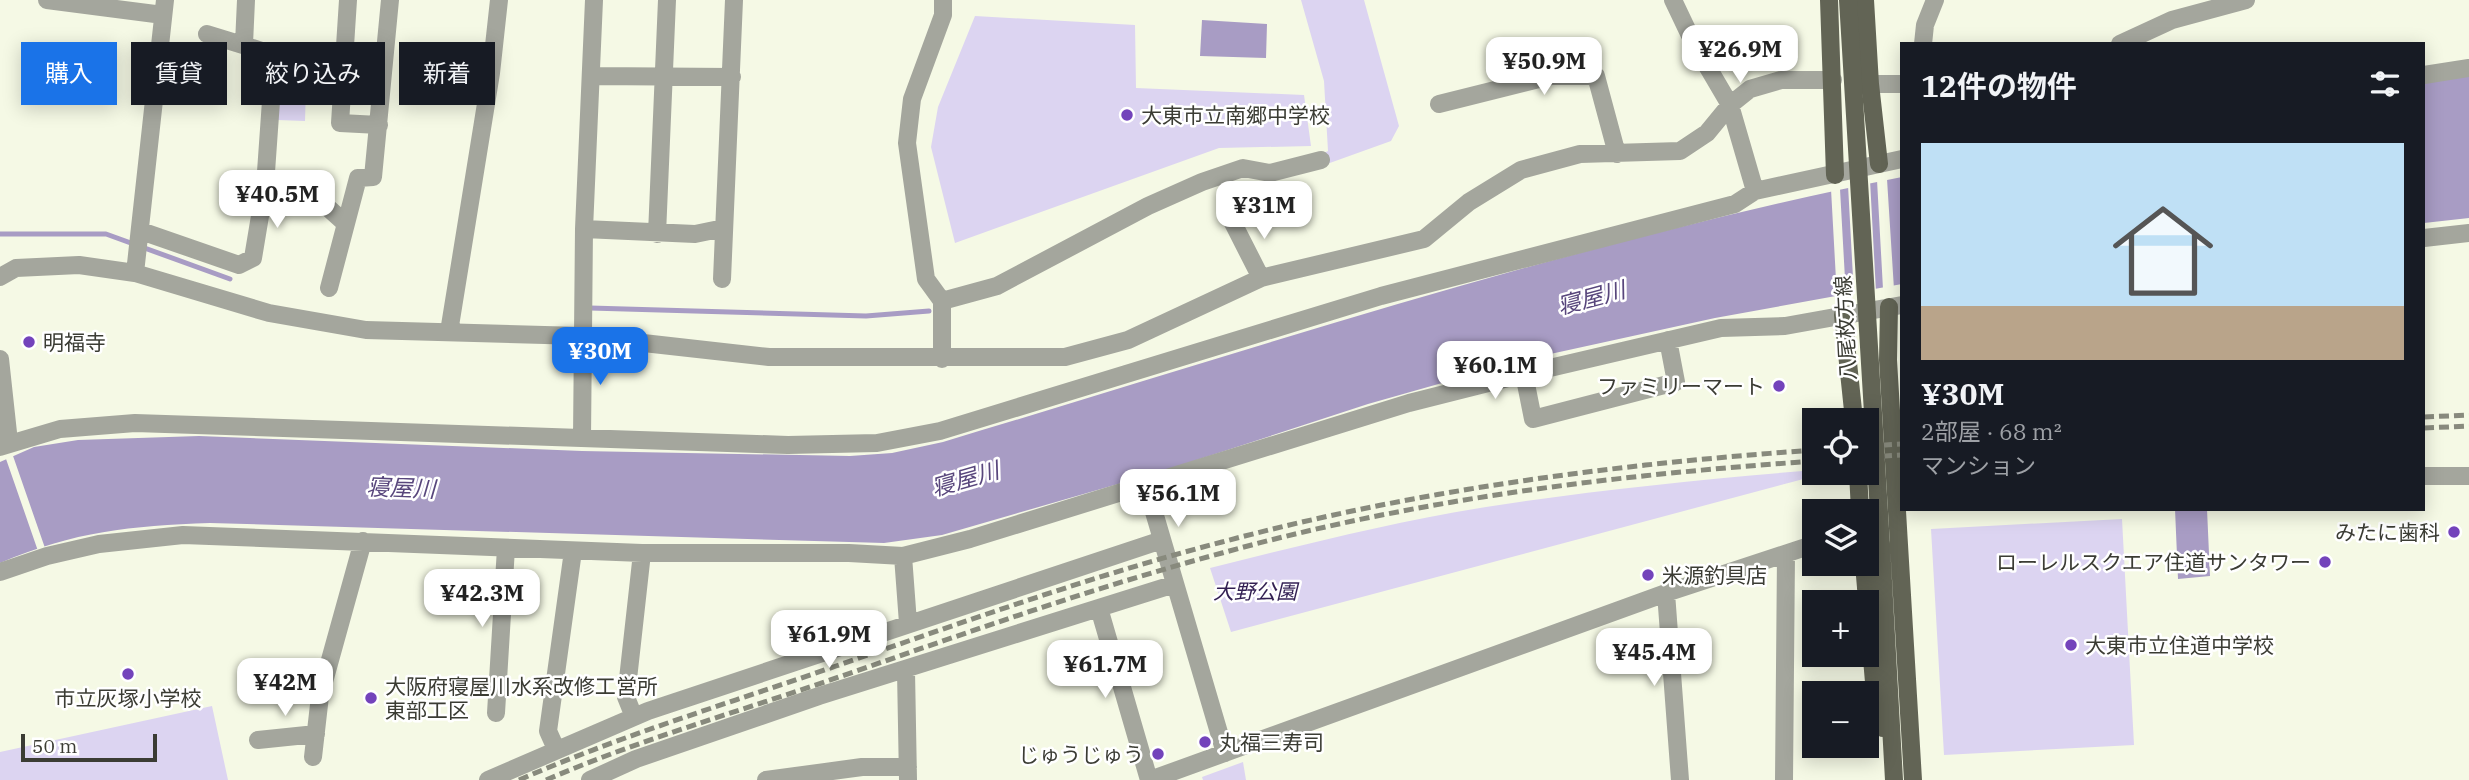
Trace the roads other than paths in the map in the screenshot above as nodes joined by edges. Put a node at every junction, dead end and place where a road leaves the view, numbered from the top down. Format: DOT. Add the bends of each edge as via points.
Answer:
graph roads {
  1 [pos="48,0"];
  2 [pos="246,0"];
  3 [pos="348,0"];
  4 [pos="390,0"];
  5 [pos="499,0"];
  6 [pos="594,0"];
  7 [pos="667,0"];
  8 [pos="734,0"];
  9 [pos="943,0"];
  10 [pos="1673,0"];
  11 [pos="1829,0"];
  12 [pos="1848,0"];
  13 [pos="1865,0"];
  14 [pos="1934,0"];
  15 [pos="2246,0"];
  16 [pos="164,8"];
  17 [pos="207,34"];
  18 [pos="244,42"];
  19 [pos="345,42"];
  20 [pos="1923,42"];
  21 [pos="2124,42"];
  22 [pos="241,43"];
  23 [pos="2469,68"];
  24 [pos="2425,75"];
  25 [pos="591,76"];
  26 [pos="664,77"];
  27 [pos="732,78"];
  28 [pos="1833,80"];
  29 [pos="1870,84"];
  30 [pos="1900,84"];
  31 [pos="1439,104"];
  32 [pos="271,105"];
  33 [pos="341,105"];
  34 [pos="1730,105"];
  35 [pos="379,125"];
  36 [pos="1617,155"];
  37 [pos="1900,159"];
  38 [pos="1321,160"];
  39 [pos="1879,164"];
  40 [pos="1835,175"];
  41 [pos="247,181"];
  42 [pos="265,186"];
  43 [pos="1755,191"];
  44 [pos="1233,221"];
  45 [pos="345,223"];
  46 [pos="724,228"];
  47 [pos="584,229"];
  48 [pos="2469,233"];
  49 [pos="657,234"];
  50 [pos="2425,238"];
  51 [pos="140,240"];
  52 [pos="135,272"];
  53 [pos="0,277"];
  54 [pos="1261,278"];
  55 [pos="722,279"];
  56 [pos="329,288"];
  57 [pos="942,301"];
  58 [pos="1896,306"];
  59 [pos="1843,315"];
  60 [pos="449,332"];
  61 [pos="581,336"];
  62 [pos="1668,340"];
  63 [pos="0,359"];
  64 [pos="942,359"];
  65 [pos="1524,374"];
  66 [pos="1853,408"];
  67 [pos="582,438"];
  68 [pos="5,444"];
  69 [pos="2425,475"];
  70 [pos="2469,476"];
  71 [pos="1146,485"];
  72 [pos="1900,492"];
  73 [pos="1901,511"];
  74 [pos="1162,540"];
  75 [pos="363,541"];
  76 [pos="506,548"];
  77 [pos="1802,548"];
  78 [pos="573,551"];
  79 [pos="642,553"];
  80 [pos="1786,554"];
  81 [pos="903,556"];
  82 [pos="0,572"];
  83 [pos="1865,576"];
  84 [pos="1175,584"];
  85 [pos="1666,593"];
  86 [pos="1099,608"];
  87 [pos="908,623"];
  88 [pos="906,671"];
  89 [pos="496,713"];
  90 [pos="634,717"];
  91 [pos="316,734"];
  92 [pos="258,740"];
  93 [pos="556,749"];
  94 [pos="1225,753"];
  95 [pos="313,757"];
  96 [pos="1893,772"];
  97 [pos="908,774"];
  98 [pos="488,780"];
  99 [pos="590,780"];
  100 [pos="766,780"];
  101 [pos="1149,780"];
  102 [pos="1680,780"];
  103 [pos="1784,780"];
  104 [pos="1913,780"];
  1 -- 16 [label="street"];
  2 -- 18 [label="street"];
  3 -- 19 [label="street"];
  4 -- 35 [label="street"];
  5 -- 60 [label="street"];
  6 -- 25 [label="street"];
  7 -- 26 [label="street"];
  8 -- 27 [label="street"];
  9 -- 57 [label="street" via="943,15 912,99 907,143 926,279"];
  10 -- 34 [label="street"];
  11 -- 28 [label="main road"];
  12 -- 96 [label="main road, 八尾枚方線, bridge"];
  13 -- 29 [label="main road"];
  14 -- 20 [label="street"];
  15 -- 21 [label="street" via="2172,20"];
  16 -- 51 [label="street"];
  17 -- 22 [label="street"];
  23 -- 24 [label="street"];
  25 -- 26 [label="street"];
  25 -- 47 [label="street"];
  26 -- 27 [label="street"];
  26 -- 49 [label="street"];
  27 -- 46 [label="street"];
  28 -- 34 [label="street" via="1781,80 1750,89"];
  28 -- 40 [label="main road"];
  29 -- 30 [label="street"];
  29 -- 39 [label="main road"];
  31 -- 36 [label="street" via="1551,76 1596,76"];
  32 -- 42 [label="street"];
  33 -- 35 [label="street" via="340,123"];
  34 -- 36 [label="street" via="1707,134 1680,151"];
  34 -- 43 [label="street"];
  35 -- 45 [label="street" via="373,177 358,178"];
  36 -- 54 [label="street" via="1580,155 1521,170 1469,202 1424,239"];
  37 -- 39 [label="street"];
  38 -- 57 [label="street" via="1270,173 1242,168 1202,181 997,286"];
  39 -- 40 [label="street"];
  40 -- 43 [label="street"];
  41 -- 42 [label="street"];
  42 -- 45 [label="street" via="316,197"];
  42 -- 51 [label="street" via="253,258 239,265"];
  43 -- 67 [label="street" via="1735,204 1381,296 940,431 877,443 788,445"];
  44 -- 54 [label="street"];
  45 -- 56 [label="street"];
  46 -- 49 [label="street"];
  46 -- 55 [label="street"];
  47 -- 49 [label="street"];
  47 -- 61 [label="street"];
  48 -- 50 [label="street"];
  51 -- 52 [label="street"];
  52 -- 53 [label="street" via="79,265 16,268"];
  52 -- 60 [label="street" via="269,313 366,330"];
  54 -- 64 [label="street" via="1128,340 1065,356"];
  57 -- 64 [label="street"];
  58 -- 59 [label="street"];
  58 -- 72 [label="main road" via="1888,360"];
  59 -- 62 [label="street" via="1785,326 1721,328"];
  59 -- 66 [label="main road"];
  60 -- 61 [label="street"];
  61 -- 64 [label="street" via="769,357"];
  61 -- 67 [label="street"];
  62 -- 65 [label="street"];
  62 -- 65 [label="street" via="1676,382 1533,419"];
  63 -- 68 [label="street"];
  65 -- 71 [label="street" via="1409,403"];
  67 -- 68 [label="street" via="135,423 71,428"];
  69 -- 70 [label="street"];
  71 -- 74 [label="street"];
  71 -- 81 [label="street"];
  73 -- 104 [label="main road"];
  74 -- 84 [label="street"];
  74 -- 87 [label="street"];
  75 -- 76 [label="street"];
  75 -- 82 [label="street" via="162,536 99,544"];
  75 -- 91 [label="street" via="320,696"];
  76 -- 78 [label="street"];
  76 -- 89 [label="street"];
  77 -- 80 [label="street"];
  78 -- 79 [label="street"];
  78 -- 93 [label="street" via="548,731"];
  79 -- 81 [label="street"];
  79 -- 90 [label="street" via="626,697"];
  80 -- 85 [label="street"];
  80 -- 103 [label="street"];
  81 -- 87 [label="street"];
  83 -- 96 [label="main road" via="1875,694"];
  84 -- 86 [label="street"];
  84 -- 94 [label="street"];
  85 -- 94 [label="street"];
  85 -- 102 [label="street"];
  86 -- 88 [label="street"];
  86 -- 101 [label="street"];
  87 -- 90 [label="street"];
  88 -- 97 [label="street"];
  88 -- 99 [label="street" via="636,759"];
  90 -- 93 [label="street"];
  91 -- 92 [label="street"];
  91 -- 95 [label="street"];
  93 -- 98 [label="street"];
  94 -- 101 [label="street"];
  97 -- 100 [label="street" via="862,767"];
}
